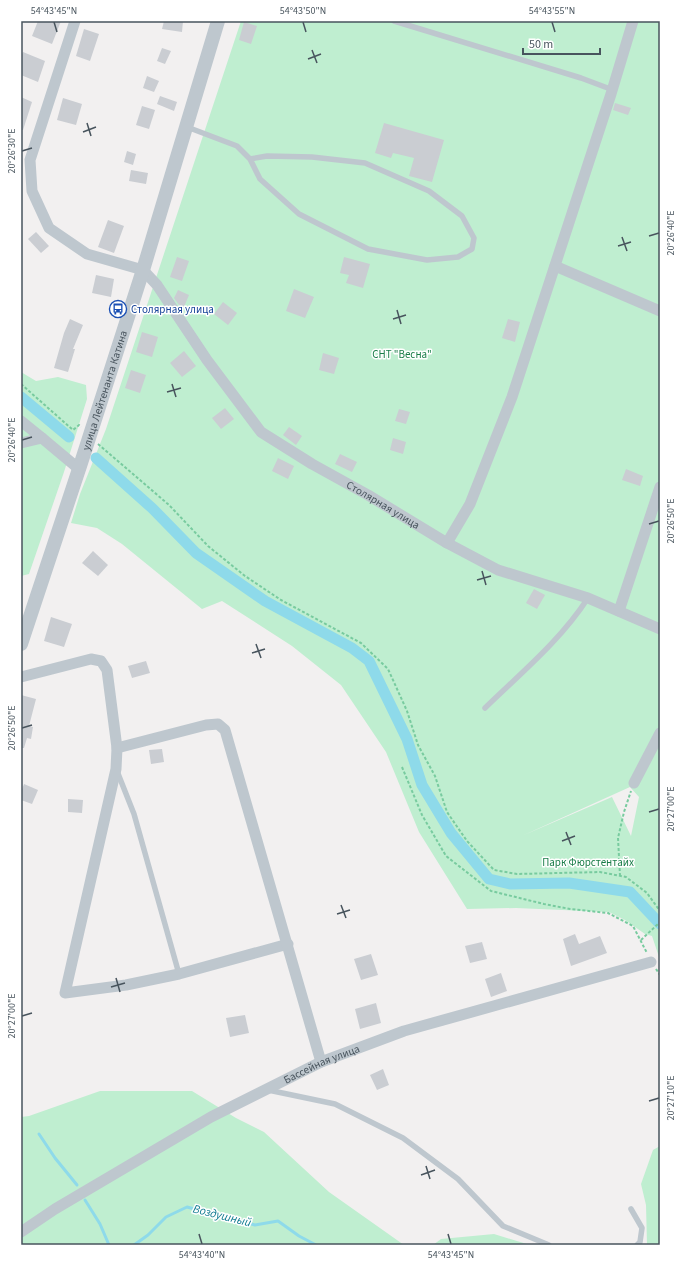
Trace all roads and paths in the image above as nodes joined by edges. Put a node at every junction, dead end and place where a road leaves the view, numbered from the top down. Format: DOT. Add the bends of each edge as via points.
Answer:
graph roads {
  1 [pos="75,21"];
  2 [pos="218,21"];
  3 [pos="394,21"];
  4 [pos="633,21"];
  5 [pos="613,90"];
  6 [pos="186,127"];
  7 [pos="250,158"];
  8 [pos="555,266"];
  9 [pos="143,270"];
  10 [pos="659,309"];
  11 [pos="21,384"];
  12 [pos="21,421"];
  13 [pos="73,430"];
  14 [pos="42,438"];
  15 [pos="21,443"];
  16 [pos="106,451"];
  17 [pos="79,469"];
  18 [pos="660,487"];
  19 [pos="448,543"];
  20 [pos="588,598"];
  21 [pos="619,611"];
  22 [pos="660,629"];
  23 [pos="21,644"];
  24 [pos="21,677"];
  25 [pos="485,708"];
  26 [pos="660,733"];
  27 [pos="117,748"];
  28 [pos="402,767"];
  29 [pos="116,769"];
  30 [pos="634,783"];
  31 [pos="620,876"];
  32 [pos="660,912"];
  33 [pos="660,922"];
  34 [pos="288,944"];
  35 [pos="651,962"];
  36 [pos="180,974"];
  37 [pos="321,1062"];
  38 [pos="266,1089"];
  39 [pos="631,1209"];
  40 [pos="21,1232"];
  41 [pos="549,1245"];
  42 [pos="637,1245"];
  1 -- 9 [label="street" via="30,160 32,191 49,228 87,254"];
  2 -- 6 [label="street, улица Лейтенанта Катина"];
  3 -- 5 [label="lane"];
  4 -- 5 [label="street"];
  5 -- 8 [label="street"];
  6 -- 7 [label="lane" via="237,146"];
  6 -- 9 [label="street, улица Лейтенанта Катина"];
  7 -- 7 [label="lane" via="260,179 299,214 368,249 427,260 458,257 472,249 474,238 462,216 429,191 365,163 312,157"];
  8 -- 10 [label="street"];
  8 -- 19 [label="street" via="506,411 470,504"];
  9 -- 17 [label="street, улица Лейтенанта Катина"];
  9 -- 19 [label="street, Столярная улица" via="157,285 207,360 261,432"];
  11 -- 13 [label="path"];
  12 -- 14 [label="street"];
  14 -- 15 [label="street"];
  14 -- 17 [label="street"];
  16 -- 31 [label="path" via="169,505 208,546 245,576 281,600 361,643 388,669 407,710 418,744 435,776 447,812 467,841 494,870 517,874 600,872"];
  17 -- 23 [label="street, улица Лейтенанта Катина"];
  18 -- 21 [label="street"];
  19 -- 20 [label="street, Столярная улица" via="498,570"];
  20 -- 21 [label="street, Столярная улица"];
  20 -- 25 [label="lane" via="558,638"];
  21 -- 22 [label="street, Столярная улица"];
  24 -- 27 [label="street" via="91,659 101,661 107,670"];
  26 -- 30 [label="street"];
  27 -- 29 [label="street"];
  27 -- 34 [label="street" via="206,725 218,724 225,730"];
  28 -- 33 [label="path" via="422,815 446,856 491,891 570,909 608,913 633,926 641,940"];
  29 -- 36 [label="lane" via="134,814"];
  29 -- 36 [label="street" via="65,993 126,985"];
  30 -- 31 [label="path" via="618,838"];
  31 -- 32 [label="path" via="626,877 647,893"];
  34 -- 36 [label="street"];
  34 -- 37 [label="street"];
  35 -- 37 [label="street, Бассейная улица" via="404,1031"];
  37 -- 38 [label="street, Бассейная улица"];
  38 -- 40 [label="street, Бассейная улица" via="211,1117 55,1209"];
  38 -- 41 [label="lane" via="334,1104 403,1138 458,1179 503,1226"];
  39 -- 42 [label="lane" via="642,1228 640,1242"];
}
